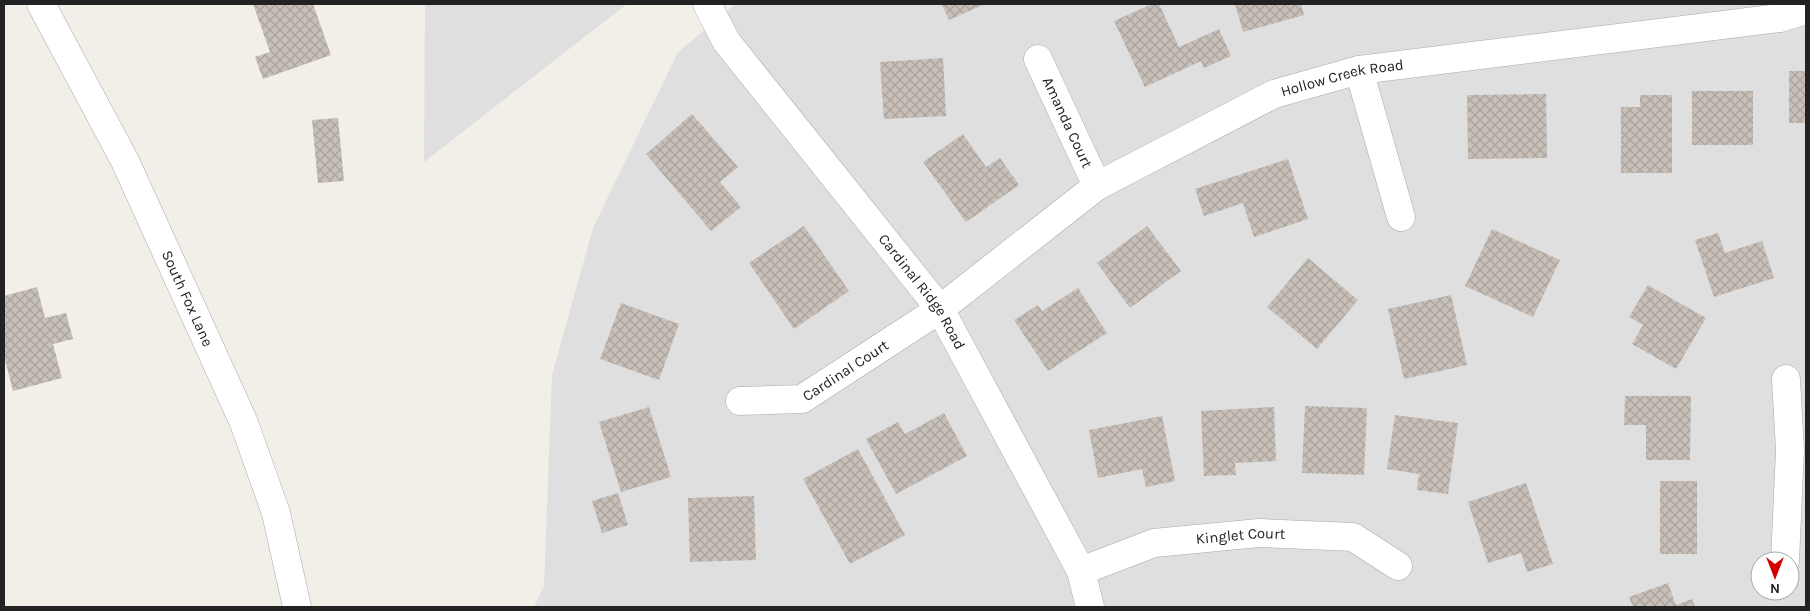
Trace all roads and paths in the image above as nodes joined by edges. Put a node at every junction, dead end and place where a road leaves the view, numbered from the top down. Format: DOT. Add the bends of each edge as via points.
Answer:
graph roads {
  1 [pos="41,4"];
  2 [pos="707,4"];
  3 [pos="1806,10"];
  4 [pos="1038,59"];
  5 [pos="1359,70"];
  6 [pos="1097,186"];
  7 [pos="1401,217"];
  8 [pos="940,310"];
  9 [pos="1786,379"];
  10 [pos="740,401"];
  11 [pos="1798,450"];
  12 [pos="1786,551"];
  13 [pos="1398,566"];
  14 [pos="1081,571"];
  15 [pos="297,607"];
  16 [pos="1090,607"];
  1 -- 15 [label="street, South Fox Lane" via="125,161 244,423 276,512"];
  2 -- 8 [label="street, Cardinal Ridge Road" via="726,42"];
  3 -- 5 [label="street, Hollow Creek Road" via="1780,18"];
  4 -- 6 [label="street, Amanda Court"];
  5 -- 6 [label="street, Hollow Creek Road" via="1274,94"];
  5 -- 7 [label="street"];
  6 -- 8 [label="street, Hollow Creek Road"];
  8 -- 10 [label="street, Cardinal Court" via="802,399"];
  8 -- 14 [label="street, Cardinal Ridge Road"];
  9 -- 11 [label="street"];
  11 -- 12 [label="street"];
  13 -- 14 [label="street, Kinglet Court" via="1353,537 1259,533 1154,543"];
  14 -- 16 [label="street, Cardinal Ridge Road"];
}
